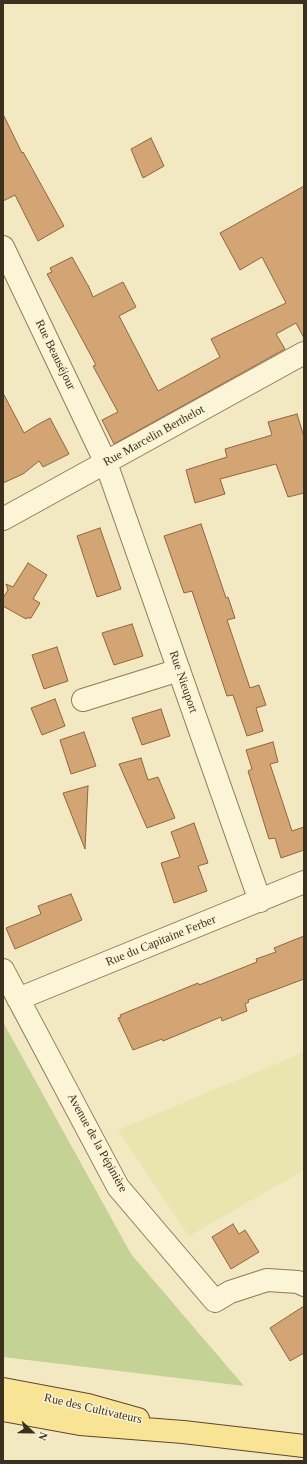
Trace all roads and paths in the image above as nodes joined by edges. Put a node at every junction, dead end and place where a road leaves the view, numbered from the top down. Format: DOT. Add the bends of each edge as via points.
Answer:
graph roads {
  1 [pos="3,247"];
  2 [pos="304,353"];
  3 [pos="106,463"];
  4 [pos="3,519"];
  5 [pos="179,670"];
  6 [pos="83,700"];
  7 [pos="304,882"];
  8 [pos="260,900"];
  9 [pos="3,970"];
  10 [pos="18,999"];
  11 [pos="304,1285"];
  12 [pos="3,1389"];
  13 [pos="3,1410"];
  14 [pos="183,1432"];
  15 [pos="232,1437"];
  16 [pos="304,1446"];
  17 [pos="304,1455"];
  1 -- 3 [label="street, Rue Beauséjour"];
  2 -- 3 [label="street, Rue Marcelin Berthelot"];
  3 -- 4 [label="street, Rue Marcelin Berthelot"];
  3 -- 5 [label="street, Rue Nieuport"];
  5 -- 6 [label="street"];
  5 -- 8 [label="street, Rue Nieuport"];
  7 -- 8 [label="street, Rue du Capitaine Ferber"];
  8 -- 10 [label="street, Rue du Capitaine Ferber"];
  9 -- 10 [label="street, Avenue de la Pépinière"];
  10 -- 11 [label="street, Avenue de la Pépinière" via="118,1187 215,1301 230,1292 267,1280 298,1282"];
  12 -- 14 [label="main road, Rue des Cultivateurs" via="88,1405"];
  13 -- 14 [label="main road, Rue des Cultivateurs" via="80,1424"];
  14 -- 15 [label="main road, Rue des Cultivateurs"];
  15 -- 16 [label="main road, Rue des Cultivateurs"];
  15 -- 17 [label="main road"];
}
